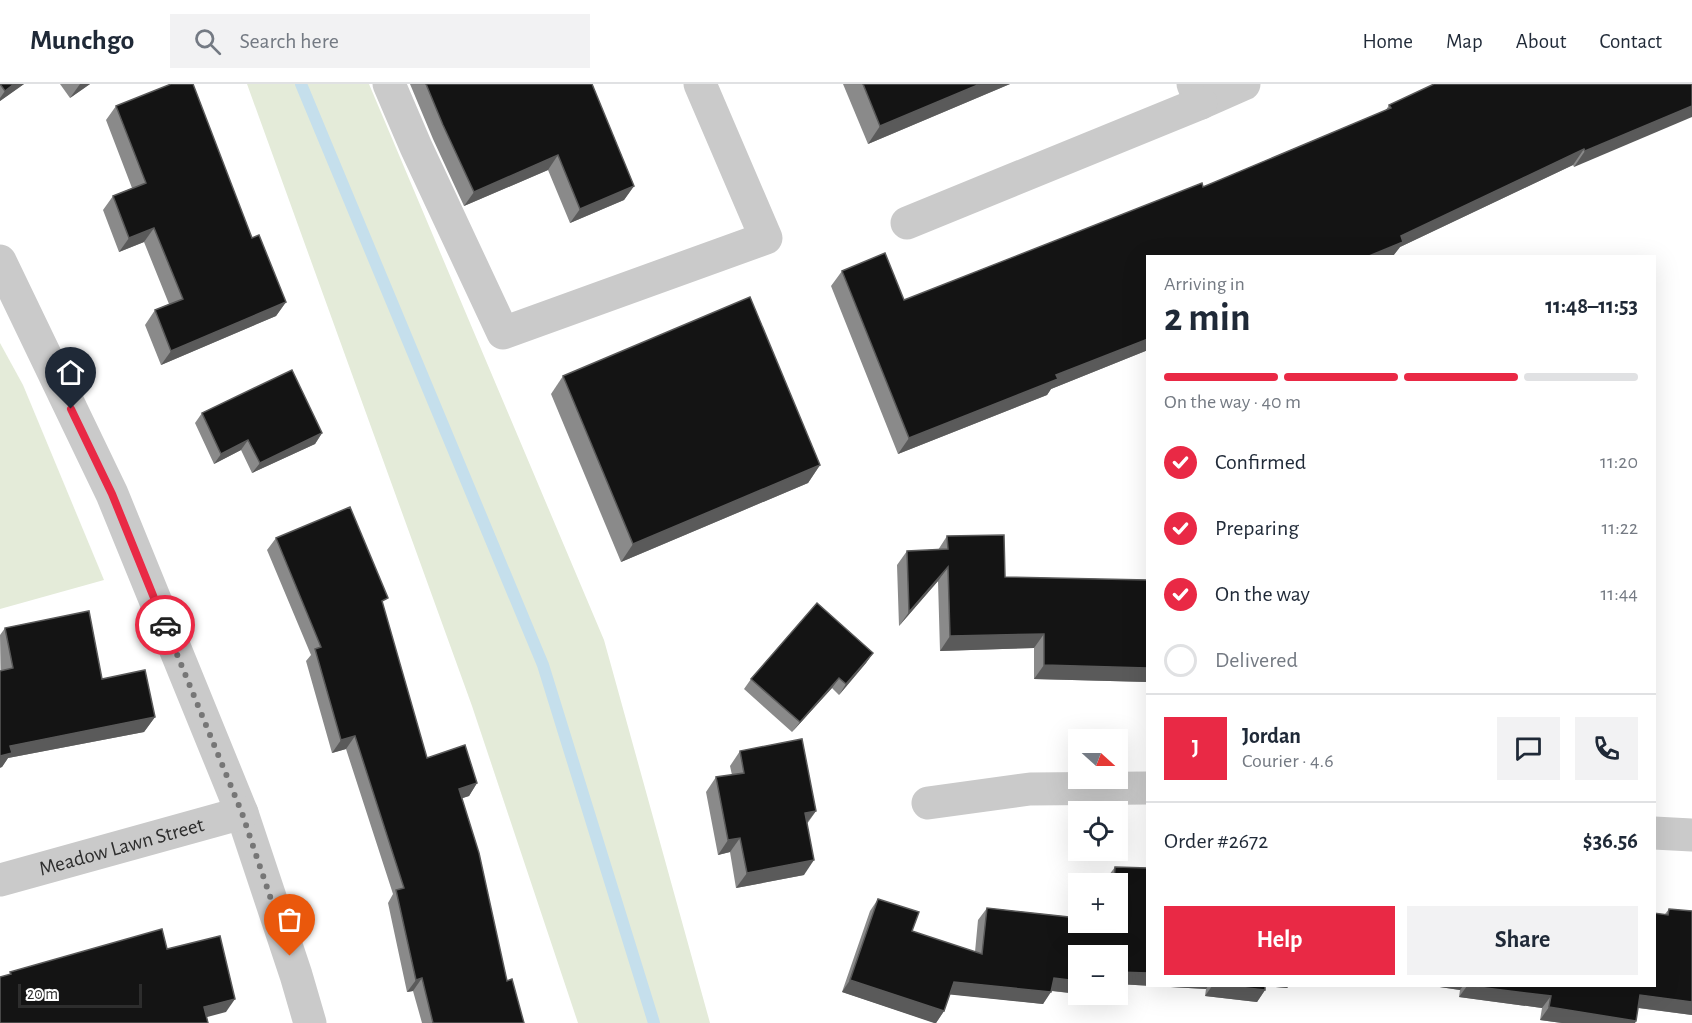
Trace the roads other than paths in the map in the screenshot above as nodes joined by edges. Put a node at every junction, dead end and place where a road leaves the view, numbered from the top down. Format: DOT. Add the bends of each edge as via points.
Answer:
graph roads {
  1 [pos="389,84"];
  2 [pos="700,84"];
  3 [pos="1244,84"];
  4 [pos="1197,93"];
  5 [pos="907,224"];
  6 [pos="0,261"];
  7 [pos="1146,788"];
  8 [pos="928,803"];
  9 [pos="242,813"];
  10 [pos="1656,834"];
  11 [pos="1692,835"];
  12 [pos="0,880"];
  13 [pos="310,1023"];
  1 -- 2 [label="street" via="503,333 766,238"];
  3 -- 4 [label="street"];
  4 -- 5 [label="street"];
  6 -- 9 [label="street" via="112,494"];
  7 -- 8 [label="street" via="1030,789"];
  9 -- 12 [label="street, Meadow Lawn Street"];
  9 -- 13 [label="street"];
  10 -- 11 [label="street"];
}
